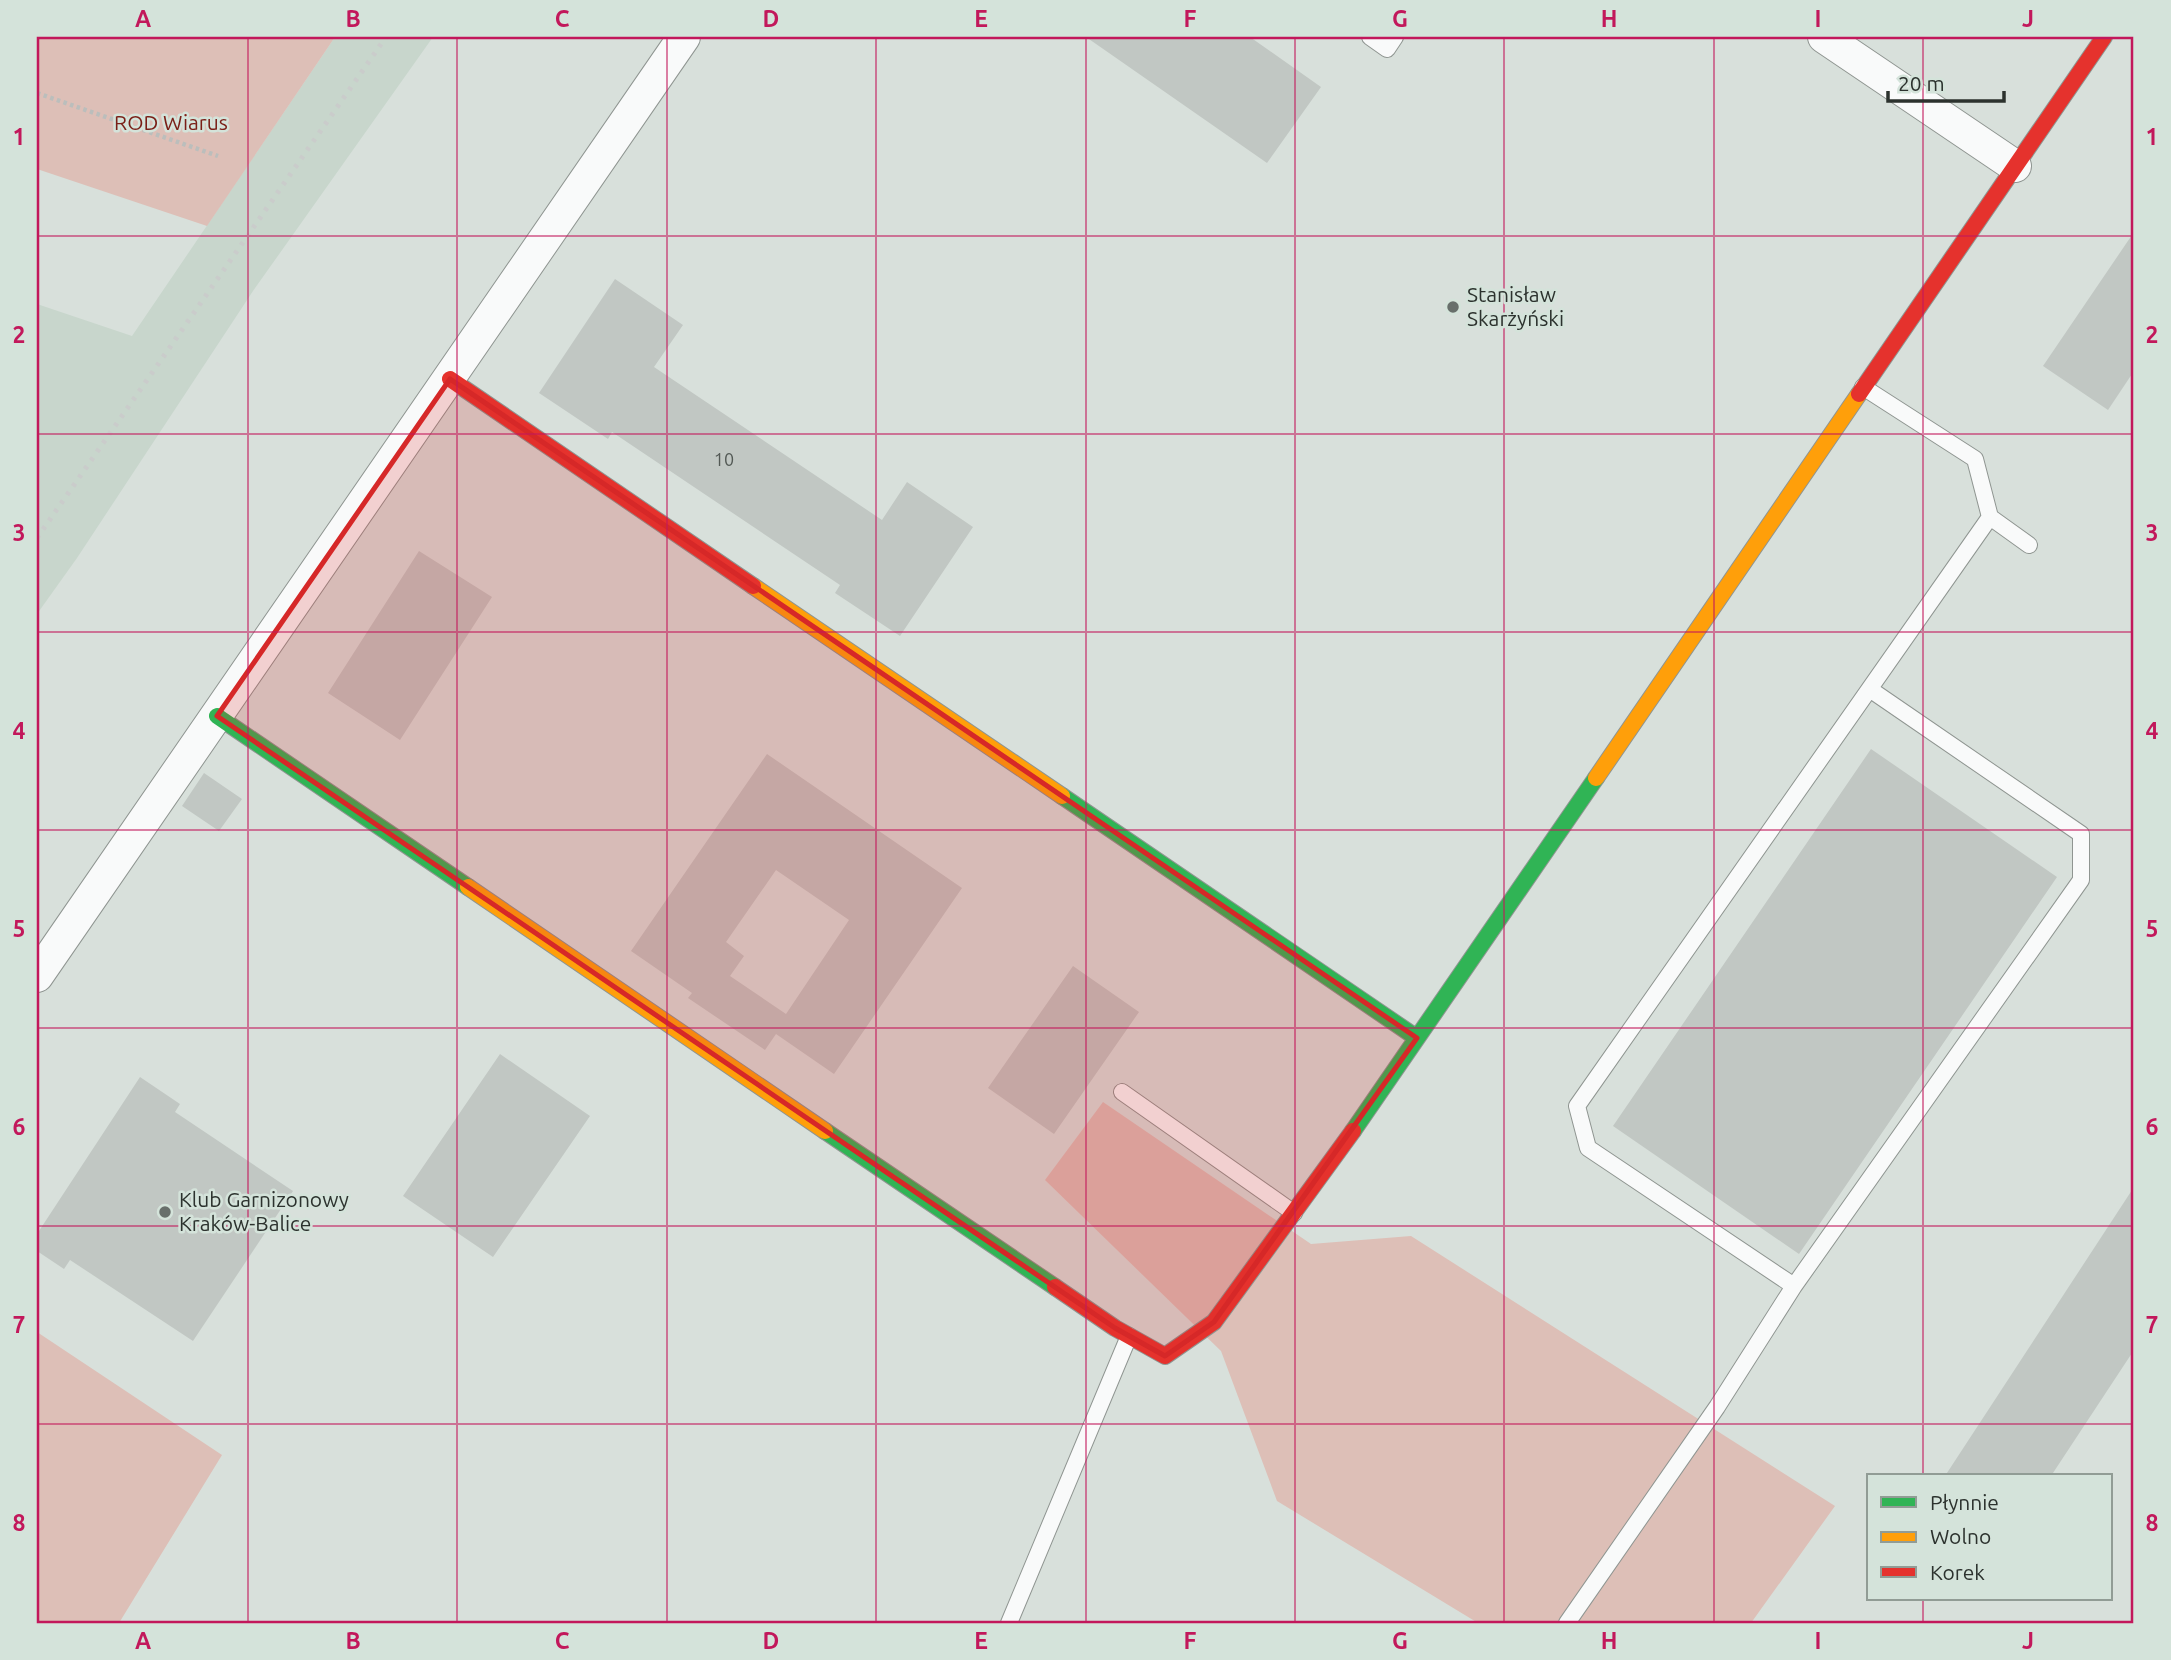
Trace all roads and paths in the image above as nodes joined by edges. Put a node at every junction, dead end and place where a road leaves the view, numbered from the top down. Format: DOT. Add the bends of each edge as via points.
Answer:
graph roads {
  1 [pos="684,37"];
  2 [pos="1370,37"];
  3 [pos="1395,37"];
  4 [pos="1824,37"];
  5 [pos="2104,37"];
  6 [pos="37,93"];
  7 [pos="218,156"];
  8 [pos="2015,166"];
  9 [pos="450,379"];
  10 [pos="1864,387"];
  11 [pos="1990,517"];
  12 [pos="2029,545"];
  13 [pos="1871,690"];
  14 [pos="217,716"];
  15 [pos="37,976"];
  16 [pos="1418,1038"];
  17 [pos="1122,1092"];
  18 [pos="1294,1213"];
  19 [pos="1794,1286"];
  20 [pos="1129,1336"];
  21 [pos="1009,1623"];
  22 [pos="1567,1623"];
  1 -- 9 [label="street"];
  2 -- 3 [label="lane" via="1387,49"];
  4 -- 8 [label="street"];
  5 -- 8 [label="street"];
  6 -- 7 [label="path"];
  8 -- 10 [label="street"];
  9 -- 14 [label="street"];
  9 -- 16 [label="street"];
  10 -- 11 [label="lane" via="1975,459"];
  10 -- 16 [label="street"];
  11 -- 12 [label="lane"];
  11 -- 13 [label="lane"];
  13 -- 19 [label="lane" via="2081,834 2081,880"];
  13 -- 19 [label="lane" via="1577,1106 1588,1148"];
  14 -- 15 [label="street"];
  14 -- 20 [label="street"];
  16 -- 18 [label="street"];
  17 -- 18 [label="lane"];
  18 -- 20 [label="street" via="1214,1322 1165,1356"];
  19 -- 22 [label="lane" via="1724,1397"];
  20 -- 21 [label="lane"];
}
